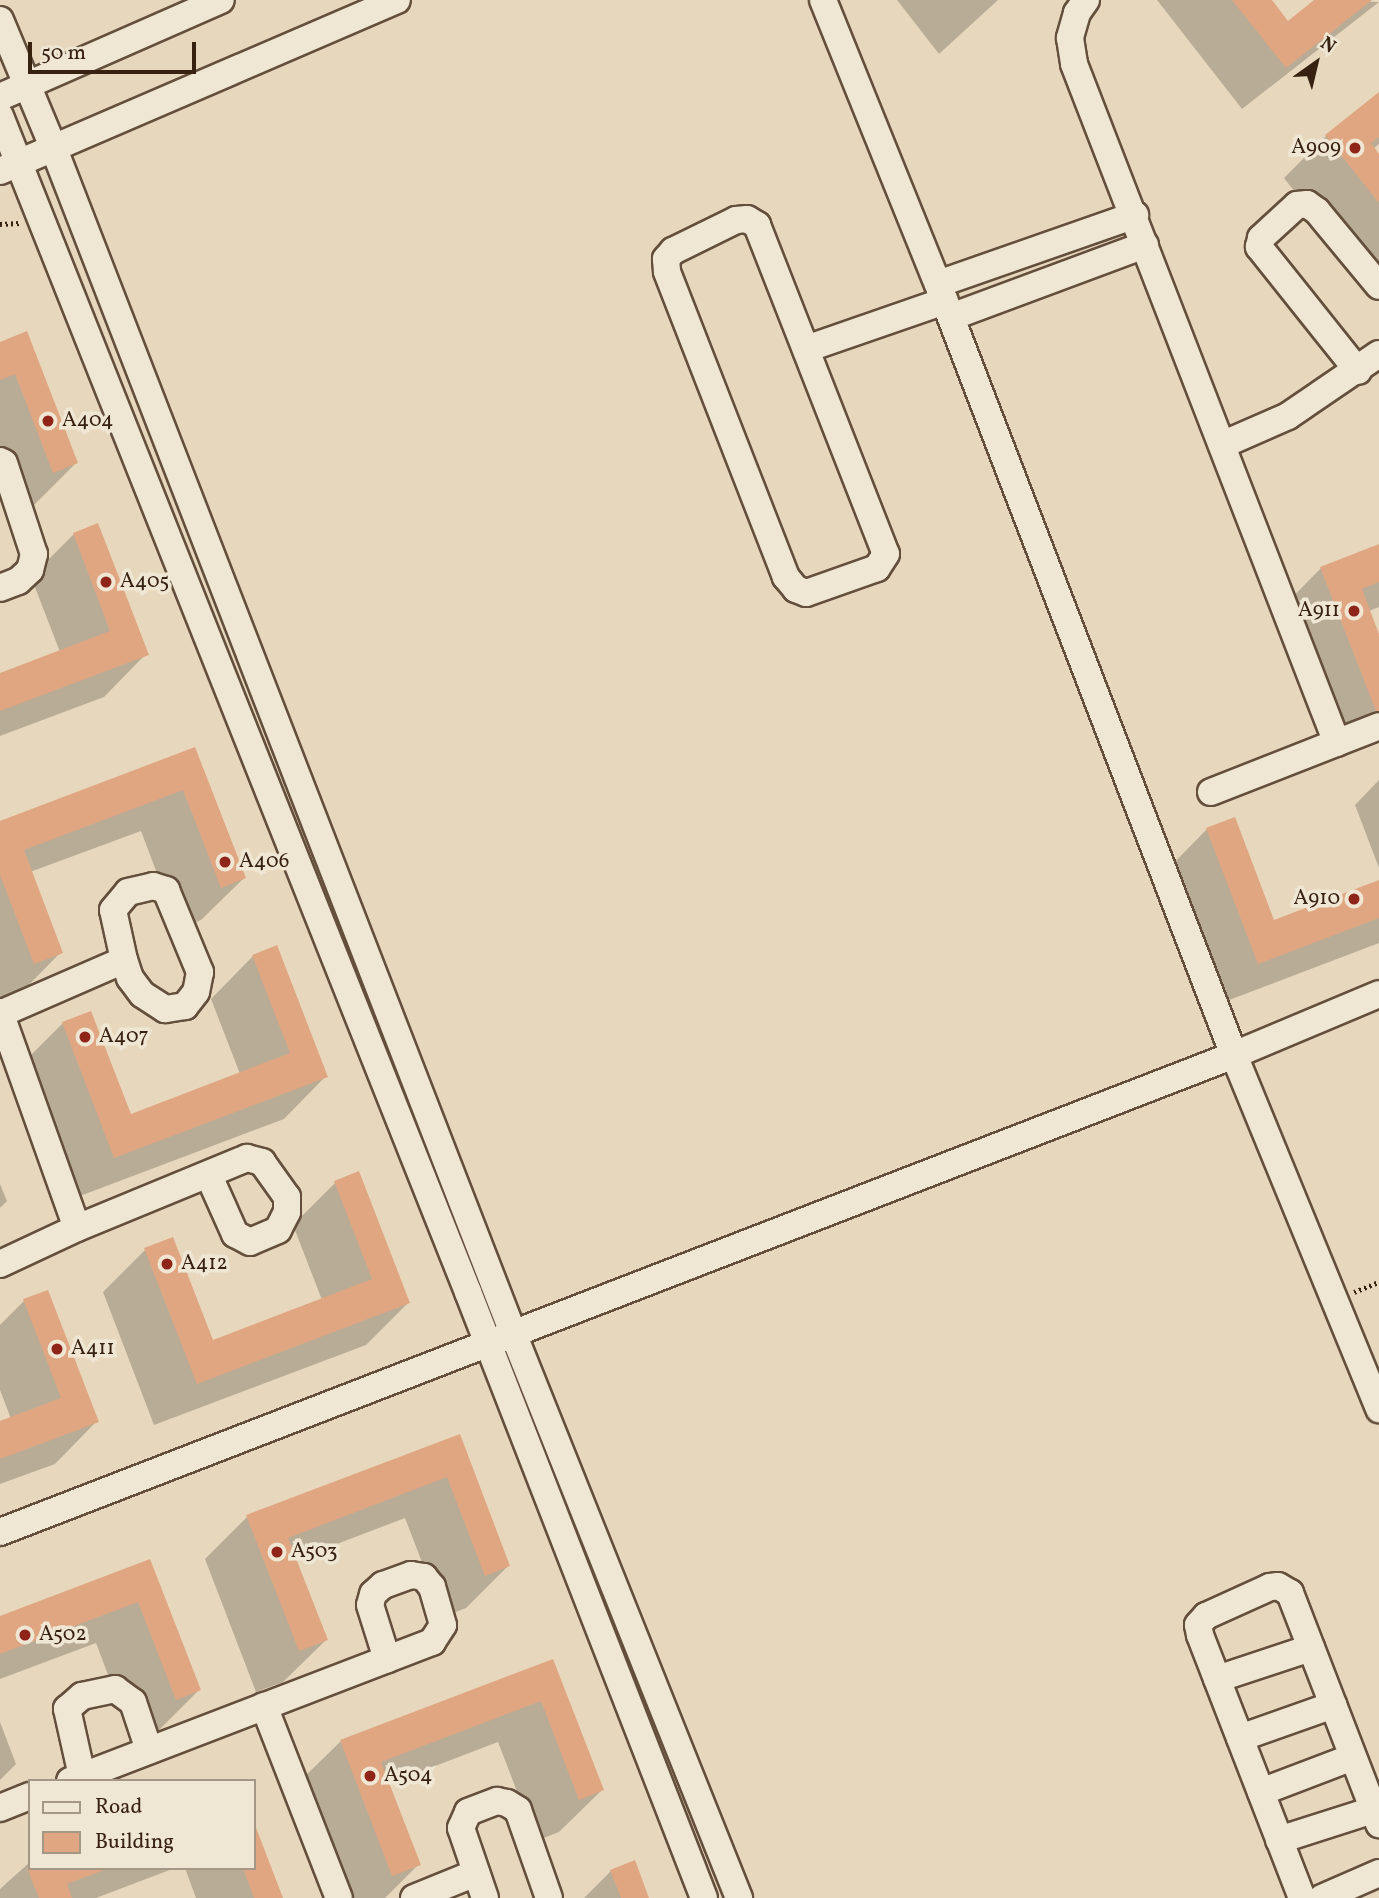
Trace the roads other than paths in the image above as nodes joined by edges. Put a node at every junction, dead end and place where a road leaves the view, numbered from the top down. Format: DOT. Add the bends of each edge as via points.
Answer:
graph roads {
  1 [pos="221,0"];
  2 [pos="397,0"];
  3 [pos="823,0"];
  4 [pos="1086,0"];
  5 [pos="0,20"];
  6 [pos="27,86"];
  7 [pos="0,97"];
  8 [pos="0,116"];
  9 [pos="54,149"];
  10 [pos="9,167"];
  11 [pos="1135,215"];
  12 [pos="1145,244"];
  13 [pos="1379,286"];
  14 [pos="945,301"];
  15 [pos="806,349"];
  16 [pos="1379,354"];
  17 [pos="1358,371"];
  18 [pos="1222,444"];
  19 [pos="0,461"];
  20 [pos="0,588"];
  21 [pos="1379,726"];
  22 [pos="1337,743"];
  23 [pos="1211,793"];
  24 [pos="124,960"];
  25 [pos="1379,994"];
  26 [pos="0,1013"];
  27 [pos="1234,1055"];
  28 [pos="209,1176"];
  29 [pos="77,1228"];
  30 [pos="0,1264"];
  31 [pos="513,1333"];
  32 [pos="486,1343"];
  33 [pos="1379,1409"];
  34 [pos="0,1532"];
  35 [pos="1311,1648"];
  36 [pos="387,1659"];
  37 [pos="1217,1679"];
  38 [pos="1333,1705"];
  39 [pos="264,1706"];
  40 [pos="1240,1738"];
  41 [pos="149,1750"];
  42 [pos="1353,1757"];
  43 [pos="76,1779"];
  44 [pos="1371,1781"];
  45 [pos="1261,1792"];
  46 [pos="28,1797"];
  47 [pos="0,1808"];
  48 [pos="1376,1817"];
  49 [pos="1279,1840"];
  50 [pos="476,1873"];
  51 [pos="1379,1874"];
  52 [pos="339,1898"];
  53 [pos="414,1898"];
  54 [pos="485,1898"];
  55 [pos="549,1898"];
  56 [pos="704,1898"];
  57 [pos="739,1898"];
  58 [pos="1302,1898"];
  59 [pos="1322,1898"];
  1 -- 6 [label="street"];
  2 -- 9 [label="street"];
  3 -- 14 [label="street"];
  4 -- 11 [label="street" via="1070,38 1074,64"];
  5 -- 6 [label="street"];
  6 -- 7 [label="street"];
  6 -- 9 [label="street"];
  8 -- 10 [label="street"];
  9 -- 10 [label="street"];
  9 -- 31 [label="street"];
  10 -- 32 [label="street"];
  11 -- 12 [label="street"];
  11 -- 14 [label="street"];
  12 -- 14 [label="street"];
  12 -- 18 [label="street"];
  13 -- 17 [label="street" via="1307,204 1297,205 1261,238 1259,247"];
  14 -- 15 [label="street"];
  14 -- 27 [label="street"];
  15 -- 15 [label="street" via="886,554 877,568 806,593 786,577 666,259 673,251 736,220 747,219 757,225"];
  16 -- 17 [label="street"];
  17 -- 18 [label="street" via="1288,416"];
  18 -- 22 [label="street"];
  19 -- 20 [label="street" via="34,554 30,570"];
  21 -- 22 [label="street"];
  22 -- 23 [label="street"];
  24 -- 26 [label="street"];
  25 -- 27 [label="street"];
  26 -- 29 [label="street"];
  27 -- 31 [label="street"];
  27 -- 33 [label="street"];
  28 -- 29 [label="street"];
  29 -- 30 [label="street"];
  31 -- 32 [label="street"];
  31 -- 57 [label="street"];
  32 -- 34 [label="street"];
  32 -- 56 [label="street"];
  35 -- 37 [label="street"];
  35 -- 37 [label="street" via="1290,1593 1270,1587 1206,1616 1198,1625"];
  35 -- 38 [label="street"];
  36 -- 39 [label="street"];
  37 -- 40 [label="street"];
  38 -- 40 [label="street"];
  38 -- 42 [label="street"];
  39 -- 41 [label="street"];
  39 -- 52 [label="street"];
  40 -- 45 [label="street"];
  41 -- 43 [label="street"];
  41 -- 43 [label="street" via="133,1702 116,1689 82,1696 67,1709"];
  42 -- 44 [label="street"];
  42 -- 45 [label="street"];
  44 -- 48 [label="street"];
  45 -- 49 [label="street"];
  46 -- 47 [label="street"];
  48 -- 49 [label="street"];
  49 -- 58 [label="street"];
  50 -- 53 [label="street"];
  50 -- 54 [label="street"];
  50 -- 55 [label="street" via="462,1822 474,1809 508,1802 518,1810"];
  51 -- 59 [label="street"];
}
